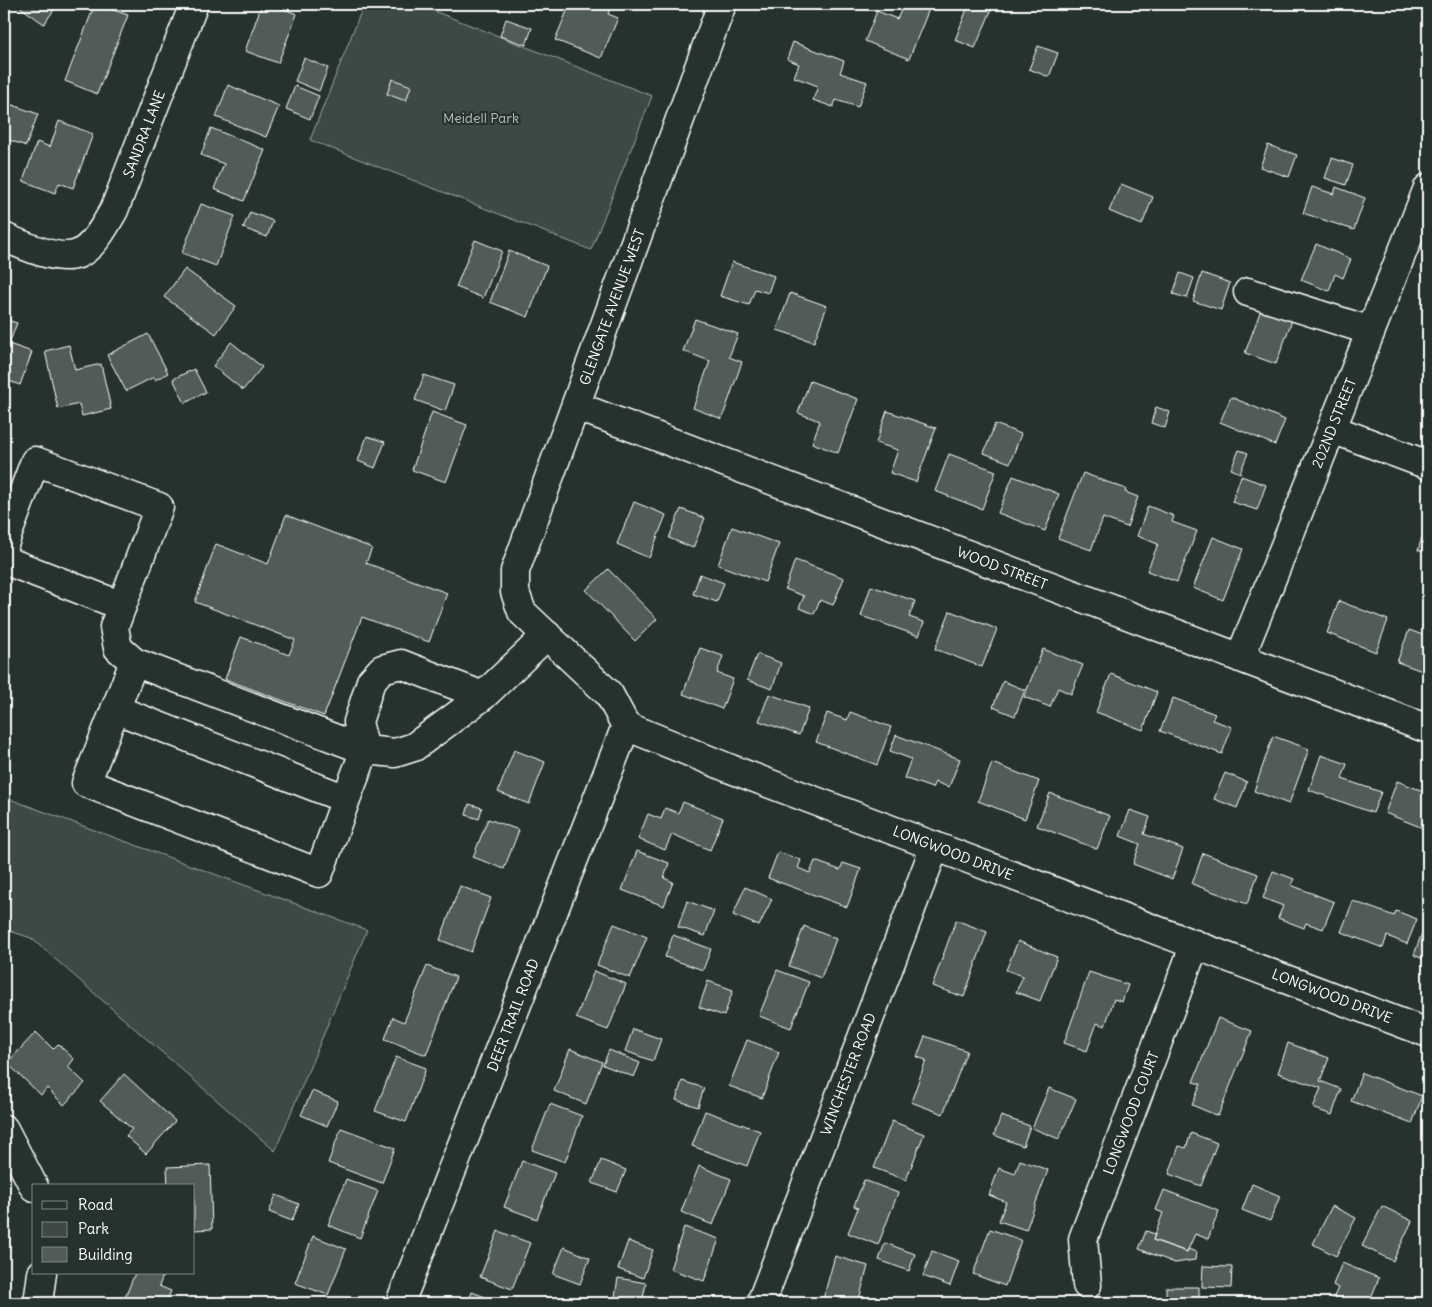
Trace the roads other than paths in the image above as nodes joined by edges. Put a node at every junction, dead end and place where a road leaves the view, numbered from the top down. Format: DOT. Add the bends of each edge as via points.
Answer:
graph roads {
  1 [pos="194,4"];
  2 [pos="722,4"];
  3 [pos="1428,188"];
  4 [pos="4,237"];
  5 [pos="1248,292"];
  6 [pos="1371,331"];
  7 [pos="576,406"];
  8 [pos="1332,428"];
  9 [pos="1428,465"];
  10 [pos="4,544"];
  11 [pos="4,560"];
  12 [pos="122,606"];
  13 [pos="547,635"];
  14 [pos="1240,658"];
  15 [pos="134,662"];
  16 [pos="483,696"];
  17 [pos="115,709"];
  18 [pos="626,726"];
  19 [pos="1428,729"];
  20 [pos="366,750"];
  21 [pos="346,799"];
  22 [pos="935,846"];
  23 [pos="1195,944"];
  24 [pos="1428,1033"];
  25 [pos="4,1129"];
  26 [pos="32,1184"];
  27 [pos="42,1274"];
  28 [pos="1088,1285"];
  29 [pos="38,1303"];
  30 [pos="400,1303"];
  31 [pos="761,1303"];
  1 -- 4 [label="street, SANDRA LANE" via="114,210 100,235 78,254 50,254"];
  2 -- 7 [label="street, GLENGATE AVENUE WEST"];
  3 -- 6 [label="street, 202ND STREET"];
  5 -- 6 [label="street"];
  6 -- 8 [label="street, 202ND STREET"];
  7 -- 13 [label="street, GLENGATE AVENUE WEST" via="515,571 514,592 522,612"];
  7 -- 14 [label="street, WOOD STREET"];
  8 -- 9 [label="street"];
  8 -- 14 [label="street, 202ND STREET"];
  10 -- 12 [label="street" via="35,461 159,507"];
  11 -- 12 [label="street"];
  12 -- 15 [label="street" via="114,627 118,648"];
  13 -- 16 [label="street"];
  13 -- 18 [label="street" via="609,694"];
  14 -- 19 [label="street, WOOD STREET"];
  15 -- 17 [label="street"];
  15 -- 20 [label="street"];
  16 -- 20 [label="street" via="414,747 395,753"];
  16 -- 20 [label="street" via="400,664 382,669 371,681 358,722"];
  17 -- 21 [label="street"];
  17 -- 21 [label="street" via="86,783 319,874"];
  18 -- 22 [label="street, LONGWOOD DRIVE"];
  18 -- 30 [label="street, DEER TRAIL ROAD"];
  20 -- 21 [label="street"];
  22 -- 23 [label="street, LONGWOOD DRIVE"];
  22 -- 31 [label="street, WINCHESTER ROAD"];
  23 -- 24 [label="street, LONGWOOD DRIVE"];
  23 -- 28 [label="street, LONGWOOD COURT" via="1083,1239"];
  25 -- 26 [label="street"];
  27 -- 29 [label="street"];
}
